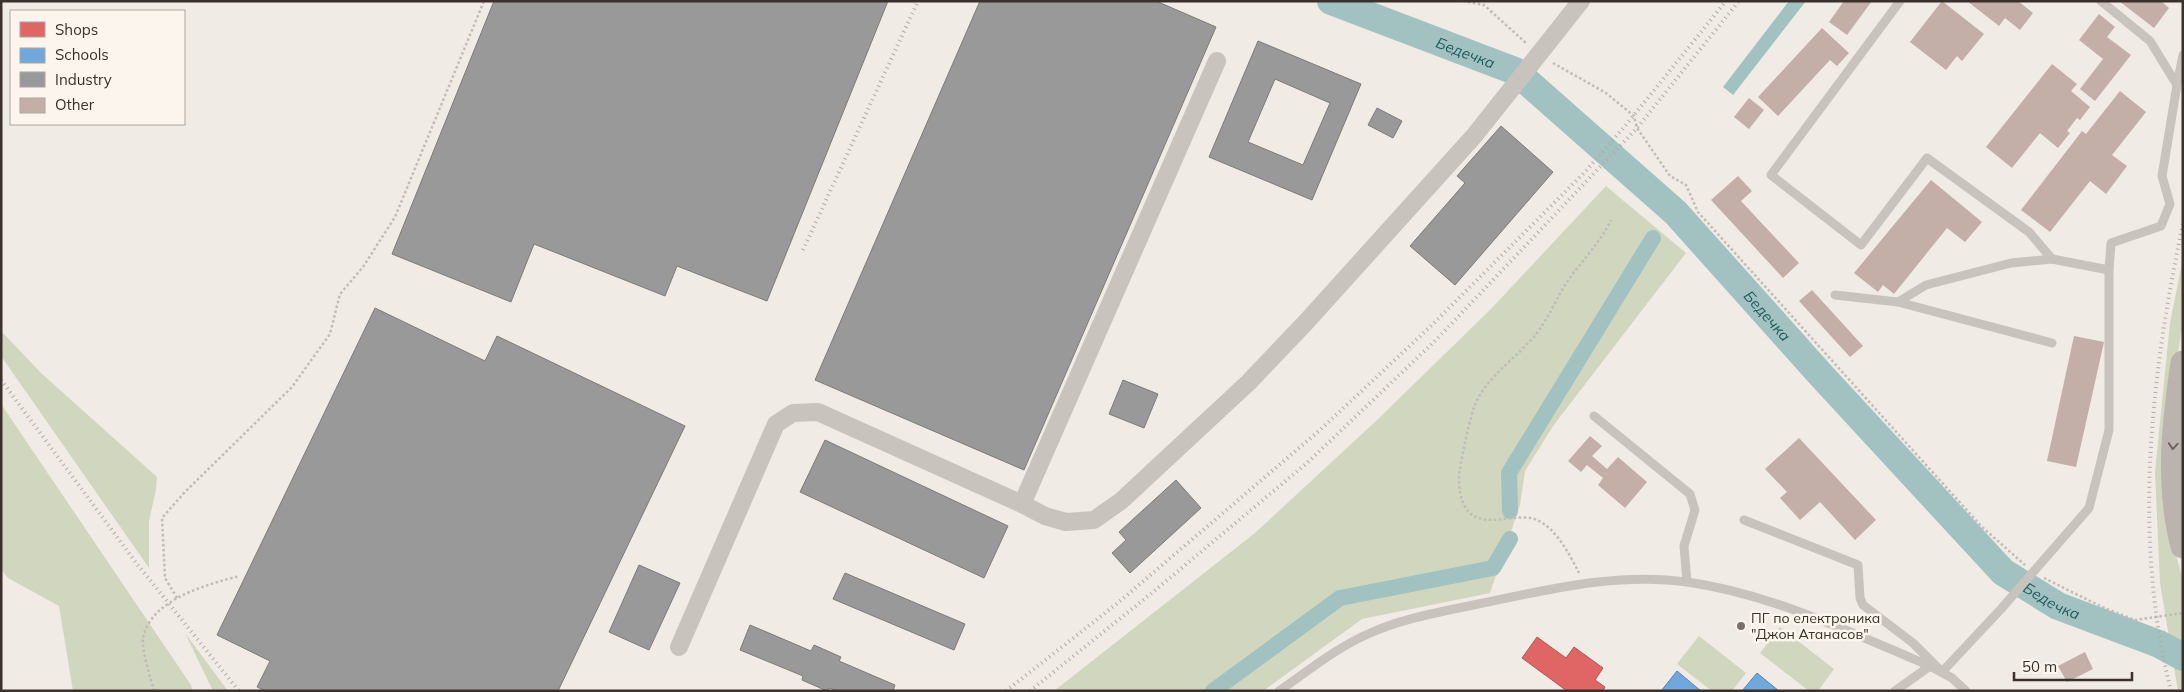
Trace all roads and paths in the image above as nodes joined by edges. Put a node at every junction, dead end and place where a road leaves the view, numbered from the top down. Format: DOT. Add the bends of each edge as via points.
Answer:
graph roads {
  1 [pos="484,1"];
  2 [pos="1463,1"];
  3 [pos="1581,1"];
  4 [pos="1900,1"];
  5 [pos="2101,1"];
  6 [pos="2183,55"];
  7 [pos="1535,58"];
  8 [pos="1217,61"];
  9 [pos="2177,85"];
  10 [pos="1611,220"];
  11 [pos="2052,259"];
  12 [pos="2109,270"];
  13 [pos="1835,295"];
  14 [pos="1898,302"];
  15 [pos="2052,342"];
  16 [pos="2183,363"];
  17 [pos="1594,416"];
  18 [pos="1022,504"];
  19 [pos="1744,520"];
  20 [pos="2183,546"];
  21 [pos="2034,572"];
  22 [pos="239,576"];
  23 [pos="1687,582"];
  24 [pos="1584,583"];
  25 [pos="177,598"];
  26 [pos="2183,613"];
  27 [pos="679,647"];
  28 [pos="1930,666"];
  29 [pos="1942,672"];
  30 [pos="154,691"];
  31 [pos="1279,691"];
  32 [pos="1895,691"];
  33 [pos="1966,691"];
  1 -- 25 [label="path" via="395,217 363,267 340,294 330,334 292,387 162,518 165,578"];
  2 -- 7 [label="path" via="1484,5"];
  3 -- 7 [label="street"];
  4 -- 11 [label="lane" via="1771,175 1861,245 1927,158 2029,232"];
  5 -- 9 [label="lane" via="2150,41"];
  6 -- 9 [label="lane"];
  7 -- 18 [label="street" via="1474,136 1308,321 1249,382 1121,501 1094,520 1066,522"];
  7 -- 21 [label="path" via="1606,93 1634,116 1637,128 1670,176 1686,185 1698,212 1982,527"];
  8 -- 18 [label="street"];
  9 -- 12 [label="lane" via="2162,176 2170,204 2161,226 2111,242"];
  10 -- 24 [label="path" via="1603,237 1566,284 1532,339 1489,380 1475,403 1459,478 1461,500 1469,513 1489,520 1524,517 1538,520 1570,556"];
  11 -- 12 [label="lane"];
  11 -- 14 [label="lane" via="2011,263 1926,285"];
  12 -- 21 [label="lane" via="2109,430 2089,508"];
  13 -- 14 [label="lane"];
  14 -- 15 [label="lane"];
  16 -- 20 [label="main road, one-way" via="2173,453 2174,488"];
  17 -- 23 [label="lane" via="1690,494 1695,510 1684,546"];
  18 -- 27 [label="street" via="818,412 793,414 776,424"];
  19 -- 29 [label="lane" via="1858,565 1863,605 1913,643"];
  21 -- 26 [label="path" via="2135,620"];
  21 -- 29 [label="lane"];
  22 -- 25 [label="path" via="199,587"];
  23 -- 24 [label="lane"];
  23 -- 28 [label="lane" via="1783,605"];
  24 -- 31 [label="lane" via="1416,618 1377,630 1345,645"];
  25 -- 30 [label="path" via="153,617 143,639"];
  28 -- 29 [label="lane"];
  28 -- 32 [label="lane"];
  29 -- 33 [label="lane"];
}
